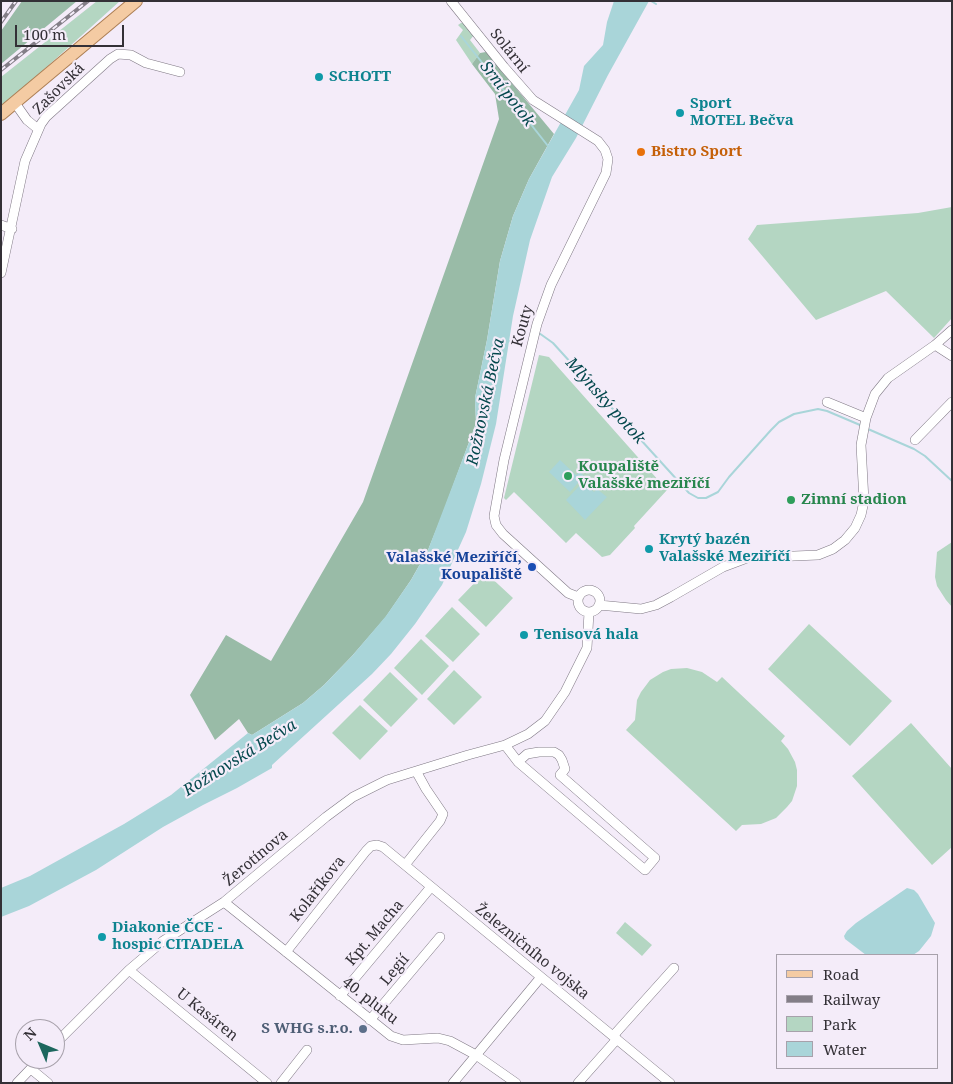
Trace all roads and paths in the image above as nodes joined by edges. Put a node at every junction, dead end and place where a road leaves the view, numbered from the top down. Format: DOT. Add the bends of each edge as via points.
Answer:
graph roads {
  1 [pos="136,1"];
  2 [pos="451,1"];
  3 [pos="180,72"];
  4 [pos="15,102"];
  5 [pos="1,114"];
  6 [pos="38,130"];
  7 [pos="588,134"];
  8 [pos="1,225"];
  9 [pos="12,229"];
  10 [pos="1,273"];
  11 [pos="952,330"];
  12 [pos="935,345"];
  13 [pos="952,356"];
  14 [pos="827,402"];
  15 [pos="952,402"];
  16 [pos="866,418"];
  17 [pos="915,440"];
  18 [pos="578,597"];
  19 [pos="599,605"];
  20 [pos="589,612"];
  21 [pos="505,745"];
  22 [pos="518,762"];
  23 [pos="416,771"];
  24 [pos="560,775"];
  25 [pos="546,784"];
  26 [pos="374,844"];
  27 [pos="405,865"];
  28 [pos="431,887"];
  29 [pos="224,902"];
  30 [pos="440,937"];
  31 [pos="286,952"];
  32 [pos="674,968"];
  33 [pos="129,970"];
  34 [pos="540,977"];
  35 [pos="340,996"];
  36 [pos="370,1020"];
  37 [pos="65,1034"];
  38 [pos="615,1037"];
  39 [pos="307,1050"];
  40 [pos="476,1055"];
  41 [pos="31,1069"];
  42 [pos="17,1083"];
  43 [pos="48,1083"];
  44 [pos="267,1083"];
  45 [pos="281,1083"];
  46 [pos="453,1083"];
  47 [pos="516,1083"];
  48 [pos="578,1083"];
  49 [pos="670,1083"];
  1 -- 4 [label="main road"];
  2 -- 7 [label="street, Solární" via="533,100"];
  3 -- 6 [label="street, Zašovská" via="146,63 131,55 114,56 46,117"];
  4 -- 5 [label="main road"];
  4 -- 6 [label="street"];
  6 -- 9 [label="street, Zašovská" via="25,160"];
  7 -- 18 [label="street, Kouty" via="605,150 608,168 551,285 541,313 504,460 494,516 503,534 568,593"];
  8 -- 9 [label="street"];
  9 -- 10 [label="street, Zašovská"];
  11 -- 12 [label="street"];
  12 -- 13 [label="street"];
  12 -- 16 [label="street" via="897,371 882,386 875,394"];
  14 -- 16 [label="street"];
  15 -- 17 [label="street"];
  16 -- 19 [label="street" via="861,445 864,502 855,528 845,540 818,555 746,558 723,567 656,605 640,609"];
  18 -- 19 [label="street" via="584,591 592,590 599,596"];
  18 -- 20 [label="street, Kouty" via="581,610"];
  19 -- 20 [label="street"];
  20 -- 21 [label="street, Žerotínova" via="587,648 565,692 545,721"];
  21 -- 22 [label="street"];
  21 -- 23 [label="street, Žerotínova"];
  22 -- 24 [label="street" via="528,754 554,752 562,760 564,769"];
  22 -- 25 [label="street"];
  23 -- 27 [label="street" via="443,814"];
  23 -- 29 [label="street, Žerotínova" via="369,788 346,801"];
  24 -- 25 [label="street"];
  24 -- 25 [label="street" via="655,858 645,870"];
  26 -- 27 [label="street, Železničního vojska"];
  26 -- 31 [label="street, Kolaříkova"];
  27 -- 28 [label="street, Železničního vojska"];
  28 -- 34 [label="street, Železničního vojska"];
  28 -- 35 [label="street, Kpt. Macha"];
  29 -- 31 [label="street, 40. pluku"];
  29 -- 33 [label="street, Žerotínova" via="163,941"];
  30 -- 36 [label="street, Legií"];
  31 -- 35 [label="street, 40. pluku"];
  32 -- 38 [label="street"];
  33 -- 37 [label="street, Žerotínova"];
  33 -- 44 [label="street, U Kasáren"];
  34 -- 38 [label="street, Železničního vojska"];
  34 -- 40 [label="street"];
  35 -- 36 [label="street, 40. pluku"];
  36 -- 40 [label="street, 40. pluku" via="397,1039 445,1039"];
  38 -- 48 [label="street"];
  38 -- 49 [label="street, Železničního vojska"];
  39 -- 45 [label="street"];
  40 -- 46 [label="street"];
  40 -- 47 [label="street, 40. pluku"];
  41 -- 42 [label="street"];
  41 -- 43 [label="street"];
}
